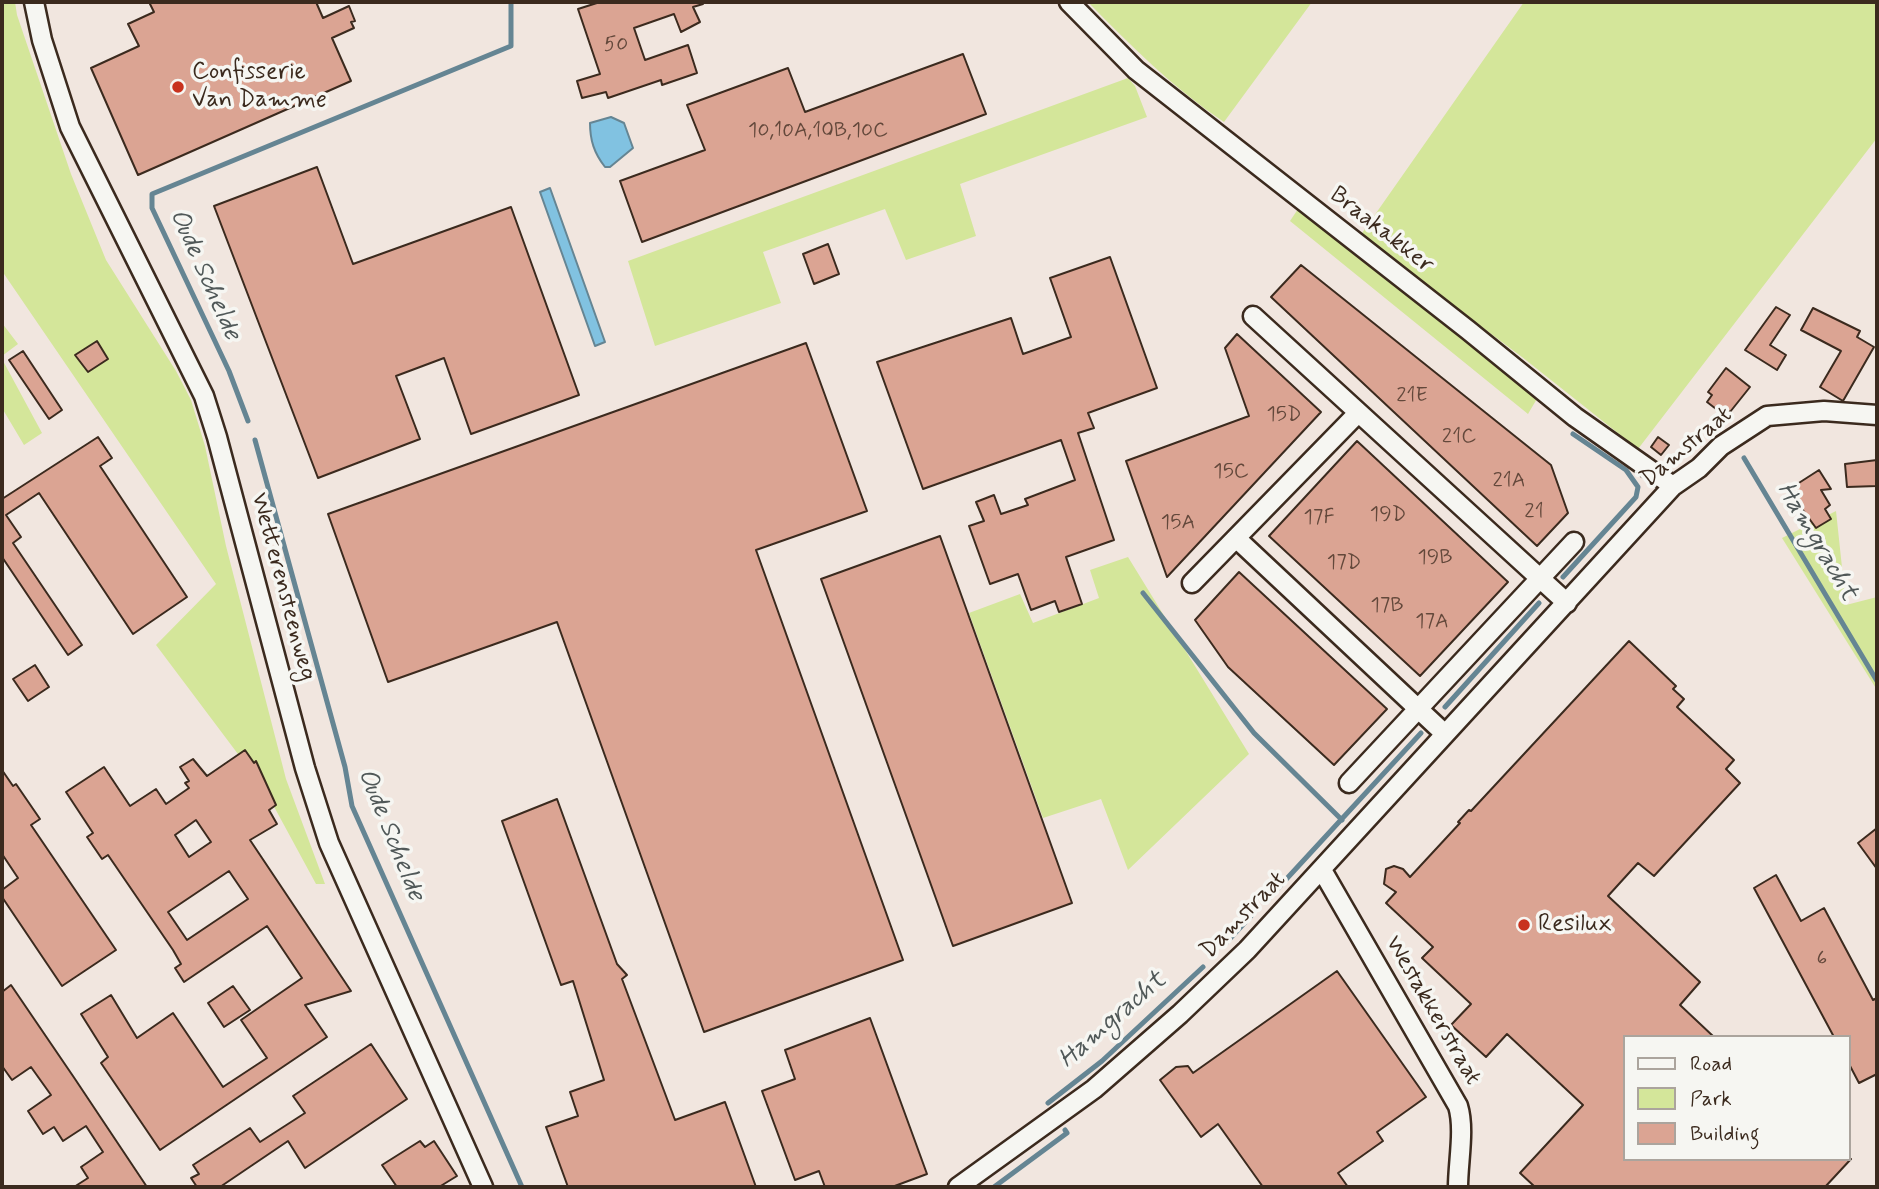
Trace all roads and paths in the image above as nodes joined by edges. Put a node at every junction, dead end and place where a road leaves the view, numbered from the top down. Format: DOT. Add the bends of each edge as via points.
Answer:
graph roads {
  1 [pos="34,2"];
  2 [pos="1069,2"];
  3 [pos="1253,316"];
  4 [pos="1359,413"];
  5 [pos="1877,415"];
  6 [pos="1673,486"];
  7 [pos="1236,538"];
  8 [pos="1574,542"];
  9 [pos="1539,578"];
  10 [pos="1192,583"];
  11 [pos="1567,603"];
  12 [pos="1419,709"];
  13 [pos="1445,734"];
  14 [pos="1349,783"];
  15 [pos="1322,870"];
  16 [pos="483,1187"];
  17 [pos="958,1187"];
  18 [pos="1458,1187"];
  1 -- 16 [label="street, Wetterensteenweg" via="70,127 204,396 304,768 329,843"];
  2 -- 6 [label="street, Braakakker" via="1136,70 1575,416"];
  3 -- 4 [label="street"];
  4 -- 7 [label="street"];
  4 -- 9 [label="street"];
  5 -- 6 [label="street, Damstraat" via="1824,411 1767,416"];
  6 -- 11 [label="street, Damstraat"];
  7 -- 10 [label="street"];
  7 -- 12 [label="street"];
  8 -- 9 [label="street"];
  9 -- 11 [label="street"];
  9 -- 12 [label="street"];
  11 -- 13 [label="street, Damstraat"];
  12 -- 13 [label="street"];
  12 -- 14 [label="street"];
  13 -- 15 [label="street, Damstraat"];
  15 -- 17 [label="street, Damstraat" via="1247,950 1094,1089"];
  15 -- 18 [label="street, Westakkerstraat" via="1458,1106 1463,1121"];
}
